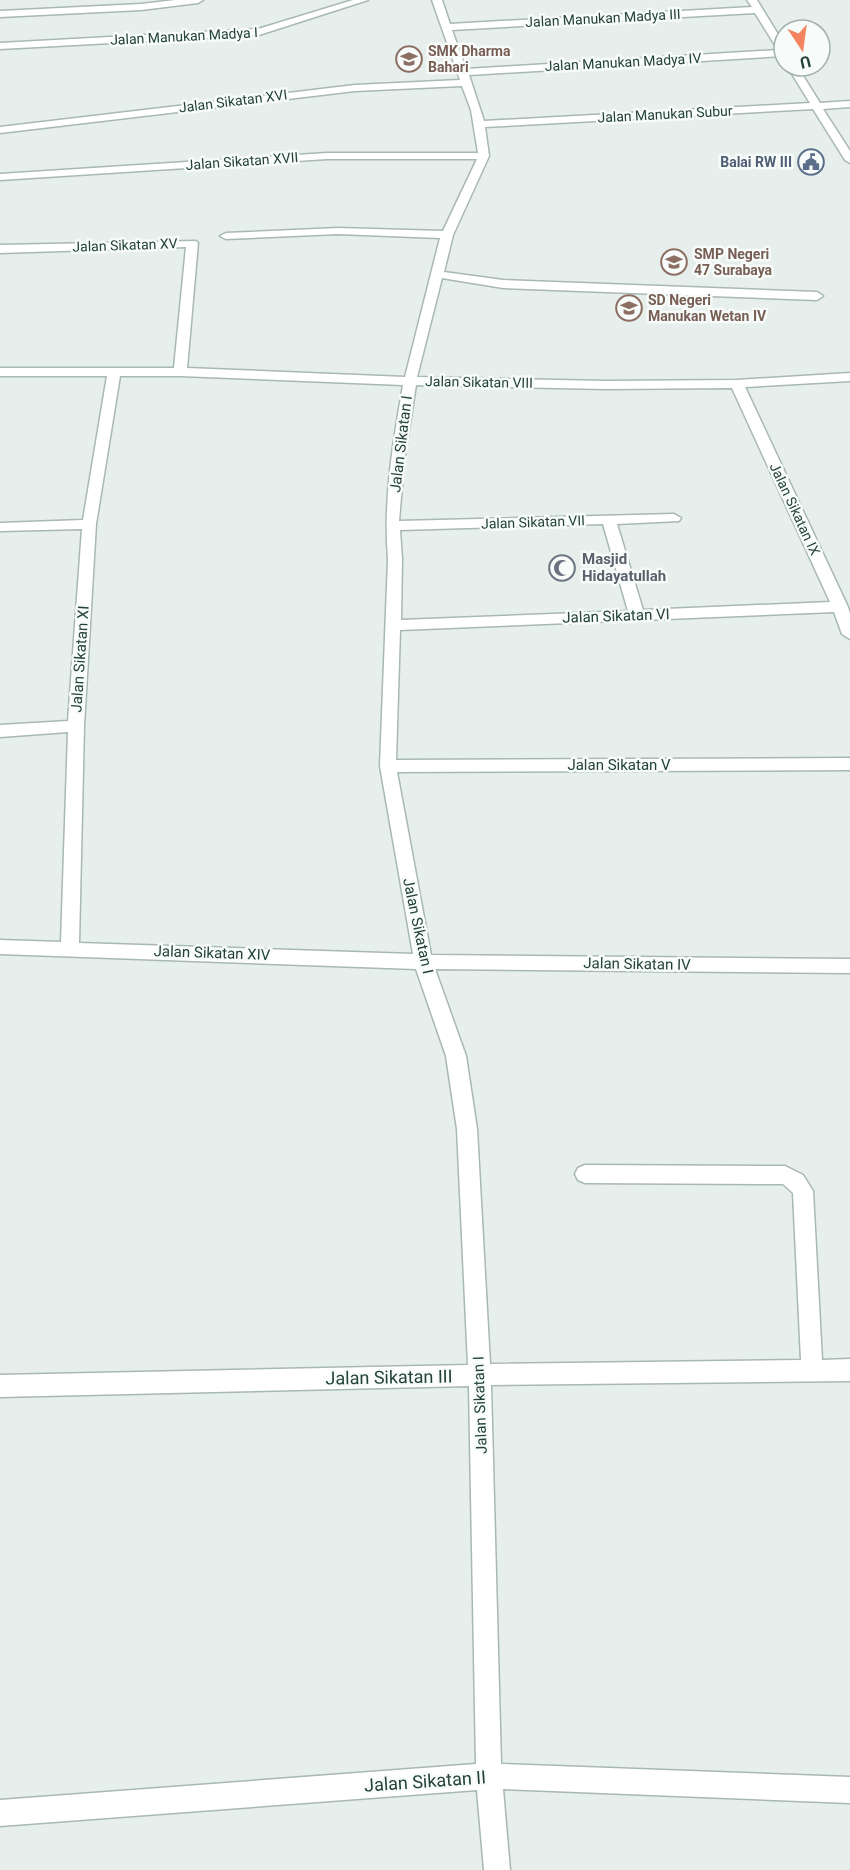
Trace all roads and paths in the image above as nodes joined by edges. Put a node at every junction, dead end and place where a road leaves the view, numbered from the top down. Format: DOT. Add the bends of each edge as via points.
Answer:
graph roads {
  1 [pos="198,0"];
  2 [pos="363,0"];
  3 [pos="437,0"];
  4 [pos="752,0"];
  5 [pos="758,10"];
  6 [pos="0,14"];
  7 [pos="448,27"];
  8 [pos="772,33"];
  9 [pos="0,46"];
  10 [pos="772,54"];
  11 [pos="465,77"];
  12 [pos="800,78"];
  13 [pos="850,104"];
  14 [pos="817,105"];
  15 [pos="480,124"];
  16 [pos="0,130"];
  17 [pos="484,156"];
  18 [pos="850,160"];
  19 [pos="0,177"];
  20 [pos="447,235"];
  21 [pos="226,236"];
  22 [pos="0,249"];
  23 [pos="436,274"];
  24 [pos="817,296"];
  25 [pos="0,372"];
  26 [pos="114,372"];
  27 [pos="180,372"];
  28 [pos="850,377"];
  29 [pos="410,381"];
  30 [pos="737,384"];
  31 [pos="674,518"];
  32 [pos="608,519"];
  33 [pos="89,524"];
  34 [pos="392,526"];
  35 [pos="0,527"];
  36 [pos="840,607"];
  37 [pos="637,615"];
  38 [pos="393,625"];
  39 [pos="850,634"];
  40 [pos="76,726"];
  41 [pos="0,731"];
  42 [pos="850,764"];
  43 [pos="388,766"];
  44 [pos="0,947"];
  45 [pos="70,948"];
  46 [pos="423,962"];
  47 [pos="850,966"];
  48 [pos="585,1174"];
  49 [pos="812,1370"];
  50 [pos="850,1370"];
  51 [pos="480,1375"];
  52 [pos="0,1386"];
  53 [pos="489,1776"];
  54 [pos="850,1790"];
  55 [pos="0,1813"];
  56 [pos="497,1870"];
  1 -- 6 [label="street"];
  2 -- 9 [label="street, Jalan Manukan Madya I" via="259,32"];
  3 -- 7 [label="street"];
  4 -- 5 [label="street"];
  5 -- 7 [label="street, Jalan Manukan Madya III"];
  5 -- 8 [label="street"];
  7 -- 11 [label="street"];
  10 -- 11 [label="street, Jalan Manukan Madya IV"];
  11 -- 15 [label="street"];
  11 -- 16 [label="street, Jalan Sikatan XVI"];
  12 -- 14 [label="street"];
  13 -- 14 [label="street, Jalan Manukan Subur"];
  14 -- 15 [label="street, Jalan Manukan Subur"];
  14 -- 18 [label="street"];
  15 -- 17 [label="street"];
  17 -- 19 [label="street, Jalan Sikatan XVII" via="327,156"];
  17 -- 20 [label="street, Jalan Sikatan I"];
  20 -- 21 [label="street" via="338,231"];
  20 -- 23 [label="street, Jalan Sikatan I"];
  22 -- 27 [label="street, Jalan Sikatan XV" via="192,243"];
  23 -- 24 [label="street" via="503,284"];
  23 -- 29 [label="street, Jalan Sikatan I"];
  25 -- 26 [label="street, Jalan Sikatan VIII"];
  26 -- 27 [label="street, Jalan Sikatan VIII"];
  26 -- 33 [label="street, Jalan Sikatan XI"];
  27 -- 29 [label="street, Jalan Sikatan VIII"];
  28 -- 30 [label="street, Jalan Sikatan VIII"];
  29 -- 30 [label="street, Jalan Sikatan VIII"];
  29 -- 34 [label="street, Jalan Sikatan I"];
  30 -- 36 [label="street, Jalan Sikatan IX"];
  31 -- 32 [label="street, Jalan Sikatan VII"];
  32 -- 34 [label="street, Jalan Sikatan VII"];
  32 -- 37 [label="street"];
  33 -- 35 [label="street"];
  33 -- 40 [label="street, Jalan Sikatan XI"];
  34 -- 38 [label="street, Jalan Sikatan I"];
  36 -- 37 [label="street, Jalan Sikatan VI"];
  36 -- 39 [label="street, Jalan Sikatan IX"];
  37 -- 38 [label="street, Jalan Sikatan VI"];
  38 -- 43 [label="street, Jalan Sikatan I"];
  40 -- 41 [label="street"];
  40 -- 45 [label="street, Jalan Sikatan XI"];
  42 -- 43 [label="street, Jalan Sikatan V"];
  43 -- 46 [label="street, Jalan Sikatan I"];
  44 -- 45 [label="street, Jalan Sikatan XIV"];
  45 -- 46 [label="street, Jalan Sikatan XIV"];
  46 -- 47 [label="street, Jalan Sikatan IV"];
  46 -- 51 [label="street, Jalan Sikatan I" via="456,1056 467,1130"];
  48 -- 49 [label="street" via="785,1174 796,1181 803,1191"];
  49 -- 50 [label="street, Jalan Sikatan III"];
  49 -- 51 [label="street, Jalan Sikatan III"];
  51 -- 52 [label="street, Jalan Sikatan III"];
  51 -- 53 [label="street, Jalan Sikatan I"];
  53 -- 54 [label="street, Jalan Sikatan II"];
  53 -- 55 [label="street, Jalan Sikatan II"];
  53 -- 56 [label="street, Jalan Sikatan I"];
}
